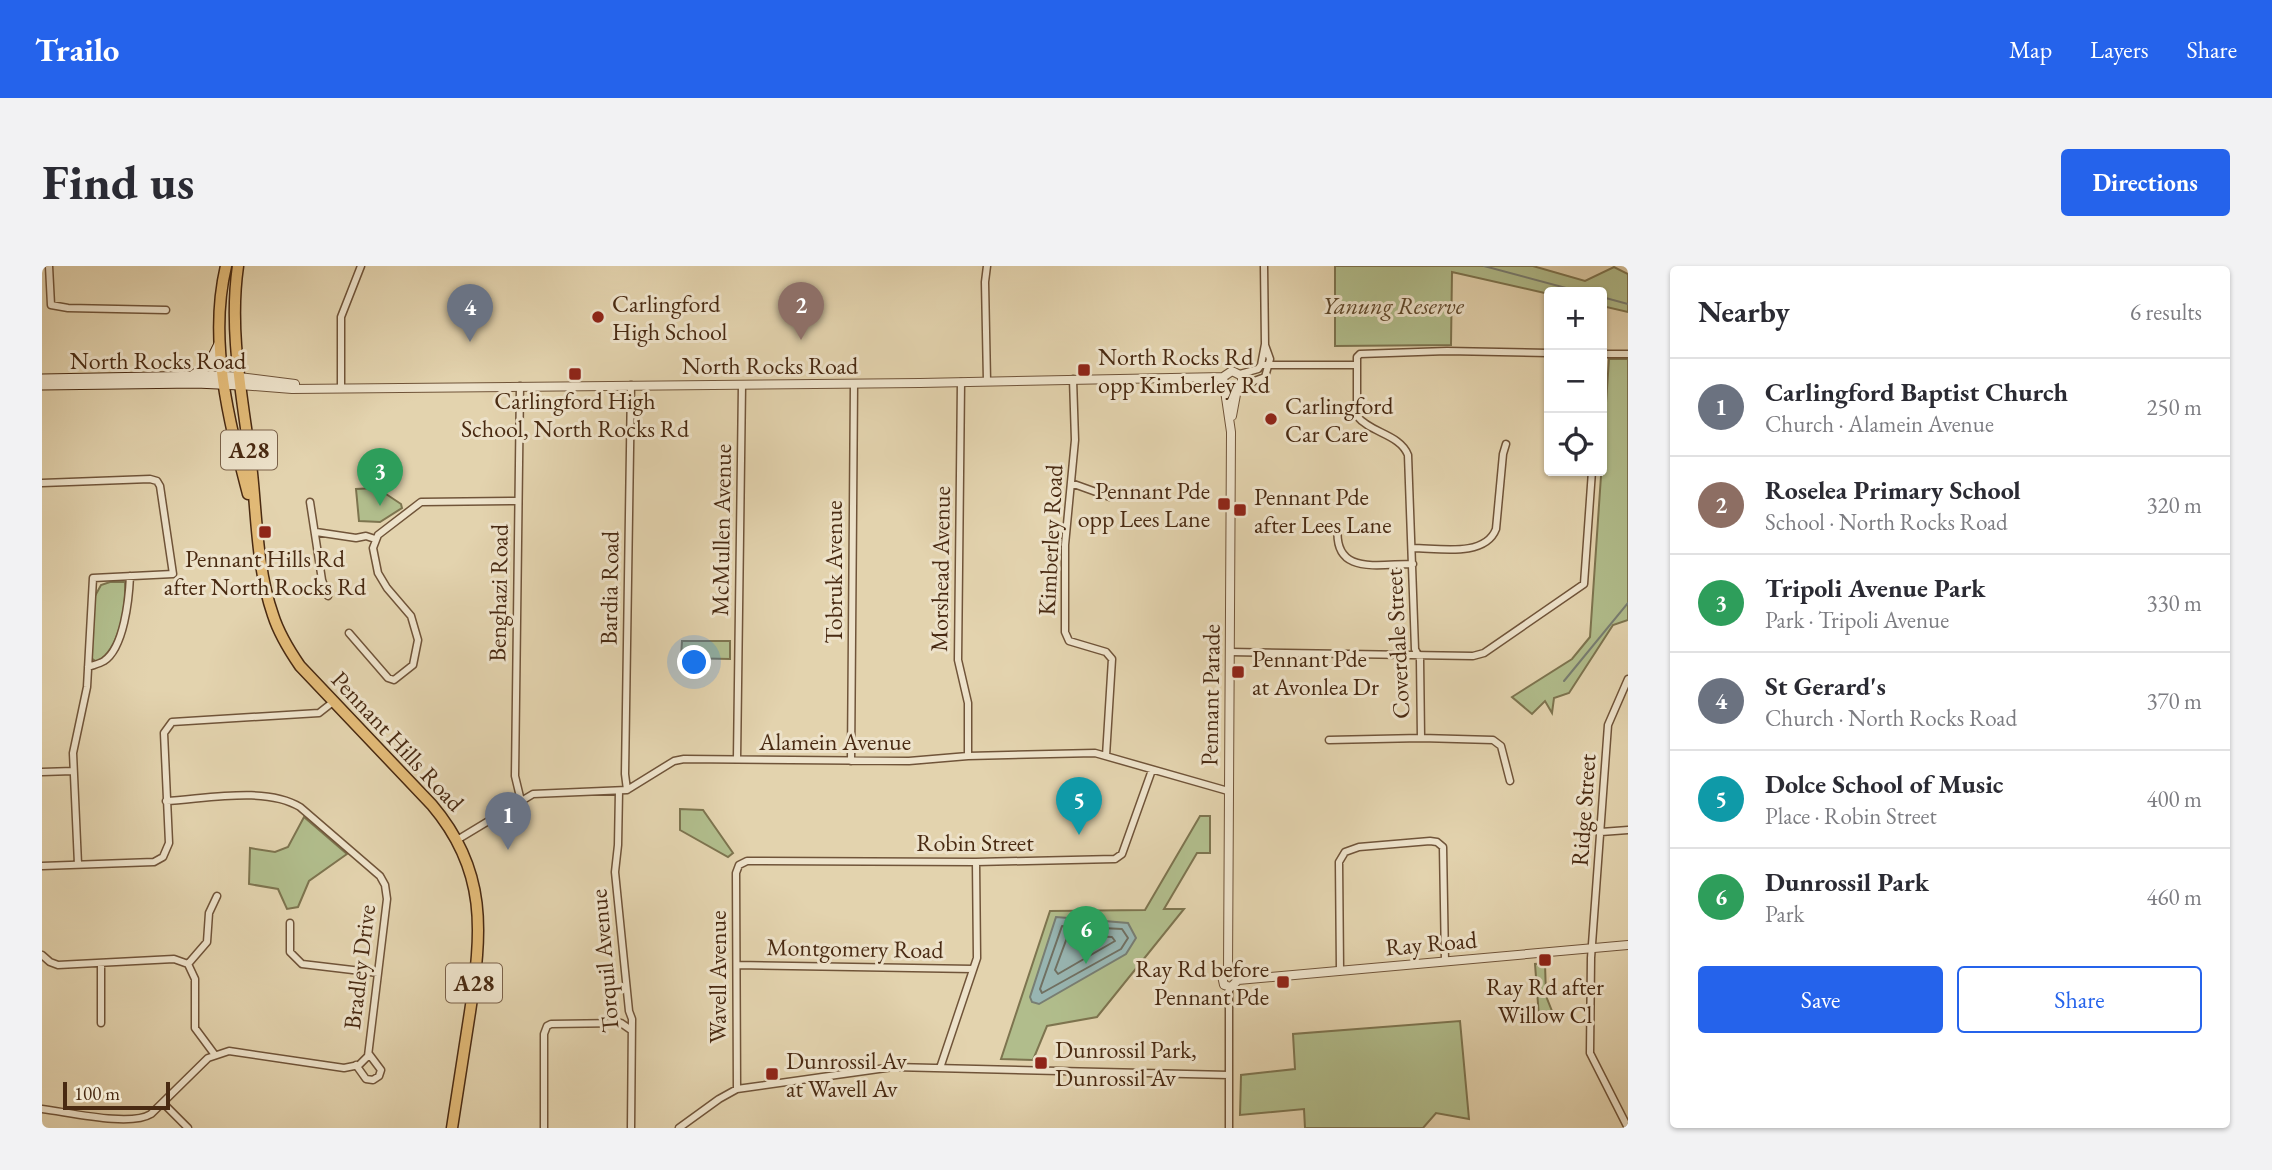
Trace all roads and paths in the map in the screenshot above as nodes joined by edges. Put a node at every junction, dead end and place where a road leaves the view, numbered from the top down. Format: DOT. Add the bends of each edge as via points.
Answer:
graph roads {
  1 [pos="49,266"];
  2 [pos="226,266"];
  3 [pos="238,266"];
  4 [pos="360,266"];
  5 [pos="987,266"];
  6 [pos="1264,266"];
  7 [pos="166,310"];
  8 [pos="220,343"];
  9 [pos="1544,353"];
  10 [pos="1607,354"];
  11 [pos="1628,354"];
  12 [pos="1265,365"];
  13 [pos="1357,365"];
  14 [pos="1240,374"];
  15 [pos="188,376"];
  16 [pos="1223,377"];
  17 [pos="42,379"];
  18 [pos="223,379"];
  19 [pos="1073,379"];
  20 [pos="239,381"];
  21 [pos="987,381"];
  22 [pos="961,382"];
  23 [pos="854,384"];
  24 [pos="42,385"];
  25 [pos="742,385"];
  26 [pos="520,386"];
  27 [pos="631,386"];
  28 [pos="341,387"];
  29 [pos="1239,387"];
  30 [pos="1227,388"];
  31 [pos="1231,419"];
  32 [pos="1506,444"];
  33 [pos="1592,476"];
  34 [pos="42,483"];
  35 [pos="1071,484"];
  36 [pos="1110,497"];
  37 [pos="518,501"];
  38 [pos="310,502"];
  39 [pos="254,515"];
  40 [pos="1338,525"];
  41 [pos="316,532"];
  42 [pos="375,539"];
  43 [pos="1413,548"];
  44 [pos="1412,564"];
  45 [pos="130,576"];
  46 [pos="328,596"];
  47 [pos="349,633"];
  48 [pos="1230,652"];
  49 [pos="1418,654"];
  50 [pos="88,667"];
  51 [pos="1628,679"];
  52 [pos="333,702"];
  53 [pos="1421,738"];
  54 [pos="1329,740"];
  55 [pos="968,756"];
  56 [pos="1106,756"];
  57 [pos="737,759"];
  58 [pos="851,761"];
  59 [pos="73,771"];
  60 [pos="1152,771"];
  61 [pos="42,772"];
  62 [pos="1510,781"];
  63 [pos="628,790"];
  64 [pos="619,791"];
  65 [pos="1228,792"];
  66 [pos="166,801"];
  67 [pos="521,801"];
  68 [pos="1628,830"];
  69 [pos="1601,832"];
  70 [pos="457,840"];
  71 [pos="976,862"];
  72 [pos="79,864"];
  73 [pos="42,866"];
  74 [pos="739,866"];
  75 [pos="218,896"];
  76 [pos="290,923"];
  77 [pos="1628,945"];
  78 [pos="1592,948"];
  79 [pos="42,955"];
  80 [pos="1445,961"];
  81 [pos="101,964"];
  82 [pos="188,964"];
  83 [pos="737,965"];
  84 [pos="973,969"];
  85 [pos="1340,970"];
  86 [pos="1228,971"];
  87 [pos="378,973"];
  88 [pos="1238,980"];
  89 [pos="1229,988"];
  90 [pos="101,1023"];
  91 [pos="631,1030"];
  92 [pos="369,1054"];
  93 [pos="215,1055"];
  94 [pos="356,1065"];
  95 [pos="940,1068"];
  96 [pos="1229,1075"];
  97 [pos="737,1089"];
  98 [pos="163,1103"];
  99 [pos="42,1109"];
  100 [pos="188,1128"];
  101 [pos="452,1128"];
  102 [pos="544,1128"];
  103 [pos="631,1128"];
  104 [pos="679,1128"];
  105 [pos="1229,1128"];
  106 [pos="1628,1128"];
  1 -- 7 [label="street" via="51,305"];
  2 -- 8 [label="highway, Pennant Hills Road / A28"];
  3 -- 20 [label="highway, Pennant Hills Road / A28" via="234,289"];
  4 -- 28 [label="street" via="341,317"];
  5 -- 21 [label="street"];
  6 -- 12 [label="street"];
  8 -- 15 [label="main road" via="208,366"];
  8 -- 18 [label="highway, Pennant Hills Road / A28"];
  9 -- 13 [label="street" via="1360,354"];
  10 -- 11 [label="street"];
  12 -- 13 [label="street"];
  12 -- 14 [label="street"];
  12 -- 29 [label="street" via="1265,377"];
  13 -- 43 [label="street, Coverdale Street" via="1357,416 1407,452"];
  14 -- 16 [label="street" via="1232,371"];
  14 -- 29 [label="street"];
  15 -- 17 [label="main road, North Rocks Road"];
  15 -- 18 [label="main road, North Rocks Road"];
  16 -- 19 [label="street, North Rocks Road"];
  16 -- 30 [label="street"];
  18 -- 20 [label="main road, North Rocks Road"];
  18 -- 24 [label="main road, North Rocks Road"];
  18 -- 39 [label="highway, Pennant Hills Road / A28"];
  19 -- 21 [label="street, North Rocks Road"];
  19 -- 35 [label="street, Kimberley Road" via="1076,438"];
  20 -- 28 [label="street, North Rocks Road" via="292,389"];
  20 -- 39 [label="highway, Pennant Hills Road / A28"];
  21 -- 22 [label="street, North Rocks Road"];
  22 -- 23 [label="street, North Rocks Road"];
  22 -- 55 [label="street, Morshead Avenue" via="958,660 968,703"];
  23 -- 25 [label="street, North Rocks Road"];
  23 -- 58 [label="street, Tobruk Avenue"];
  25 -- 27 [label="street, North Rocks Road"];
  25 -- 57 [label="street, McMullen Avenue"];
  26 -- 27 [label="street, North Rocks Road"];
  26 -- 28 [label="street, North Rocks Road"];
  26 -- 37 [label="street, Benghazi Road"];
  27 -- 63 [label="street, Bardia Road"];
  29 -- 30 [label="street"];
  29 -- 31 [label="street, Pennant Parade"];
  30 -- 31 [label="street, Pennant Parade"];
  31 -- 48 [label="street, Pennant Parade"];
  32 -- 43 [label="street" via="1492,537 1469,549"];
  33 -- 49 [label="street" via="1581,587 1484,653"];
  34 -- 45 [label="street" via="157,481 173,574"];
  35 -- 36 [label="street"];
  35 -- 56 [label="street, Kimberley Road" via="1065,635 1069,641 1106,652 1112,659"];
  37 -- 42 [label="street" via="421,502"];
  37 -- 67 [label="street, Benghazi Road" via="515,776"];
  38 -- 41 [label="street"];
  39 -- 52 [label="highway, Pennant Hills Road / A28" via="266,591 279,631 300,666"];
  40 -- 44 [label="street" via="1338,547 1349,561"];
  41 -- 42 [label="street"];
  41 -- 46 [label="street"];
  42 -- 47 [label="street" via="378,573 416,629 414,665 397,679 390,679"];
  43 -- 44 [label="street, Coverdale Street"];
  44 -- 49 [label="street, Coverdale Street"];
  45 -- 50 [label="street" via="127,608 114,649 102,663"];
  45 -- 50 [label="street" via="93,578"];
  48 -- 49 [label="street"];
  48 -- 65 [label="street, Pennant Parade"];
  49 -- 53 [label="street, Coverdale Street"];
  50 -- 59 [label="street"];
  51 -- 69 [label="street, Ridge Street" via="1608,725"];
  52 -- 66 [label="street" via="320,713 172,722 164,733"];
  52 -- 70 [label="highway, Pennant Hills Road / A28" via="432,805"];
  53 -- 54 [label="street"];
  53 -- 62 [label="street" via="1495,741 1502,749"];
  55 -- 56 [label="street, Alamein Avenue"];
  55 -- 58 [label="street, Alamein Avenue"];
  56 -- 60 [label="street, Alamein Avenue"];
  57 -- 58 [label="street, Alamein Avenue"];
  57 -- 63 [label="street, Alamein Avenue" via="680,759"];
  59 -- 61 [label="street"];
  59 -- 72 [label="street"];
  60 -- 65 [label="street, Alamein Avenue"];
  60 -- 71 [label="street, Robin Street" via="1122,854 1115,859"];
  63 -- 64 [label="street, Alamein Avenue"];
  64 -- 67 [label="street, Alamein Avenue" via="540,793"];
  64 -- 91 [label="street, Torquil Avenue" via="615,872"];
  65 -- 86 [label="street, Pennant Parade"];
  66 -- 72 [label="street" via="169,847 161,859"];
  66 -- 87 [label="street, Bradley Drive" via="258,795 300,807 383,880 387,899"];
  67 -- 70 [label="street, Alamein Avenue"];
  68 -- 69 [label="street"];
  69 -- 78 [label="street, Ridge Street"];
  70 -- 101 [label="highway, Pennant Hills Road / A28" via="473,877 479,923"];
  71 -- 74 [label="street, Robin Street" via="757,861"];
  71 -- 84 [label="street"];
  72 -- 73 [label="street"];
  74 -- 83 [label="street, Wavell Avenue"];
  75 -- 82 [label="street" via="210,909 206,944"];
  76 -- 87 [label="street" via="290,952 302,964"];
  77 -- 78 [label="street, Ray Road"];
  78 -- 80 [label="street, Ray Road"];
  78 -- 106 [label="street, Ridge Street" via="1590,1053"];
  79 -- 81 [label="street" via="58,965"];
  80 -- 85 [label="street, Ray Road"];
  80 -- 85 [label="street" via="1443,847 1430,841 1370,846 1349,849 1339,862"];
  81 -- 82 [label="street" via="174,960"];
  81 -- 90 [label="street"];
  82 -- 93 [label="street" via="195,979 195,1028"];
  83 -- 84 [label="street, Montgomery Road"];
  83 -- 97 [label="street, Wavell Avenue"];
  84 -- 95 [label="street"];
  85 -- 88 [label="street, Ray Road"];
  86 -- 88 [label="street" via="1235,972"];
  86 -- 89 [label="street" via="1221,981"];
  87 -- 92 [label="street, Bradley Drive"];
  88 -- 89 [label="street"];
  89 -- 96 [label="street"];
  91 -- 102 [label="street" via="621,1023 547,1026"];
  91 -- 103 [label="street, Torquil Avenue"];
  92 -- 94 [label="street, Bradley Drive"];
  92 -- 94 [label="street, Bradley Drive" via="381,1070 379,1076 366,1079"];
  93 -- 94 [label="street, Bradley Drive" via="229,1051 344,1068"];
  93 -- 98 [label="street"];
  95 -- 96 [label="street"];
  95 -- 97 [label="street" via="893,1067"];
  96 -- 105 [label="street"];
  97 -- 104 [label="street"];
  98 -- 99 [label="street" via="146,1118 133,1121"];
  98 -- 100 [label="street"];
}
